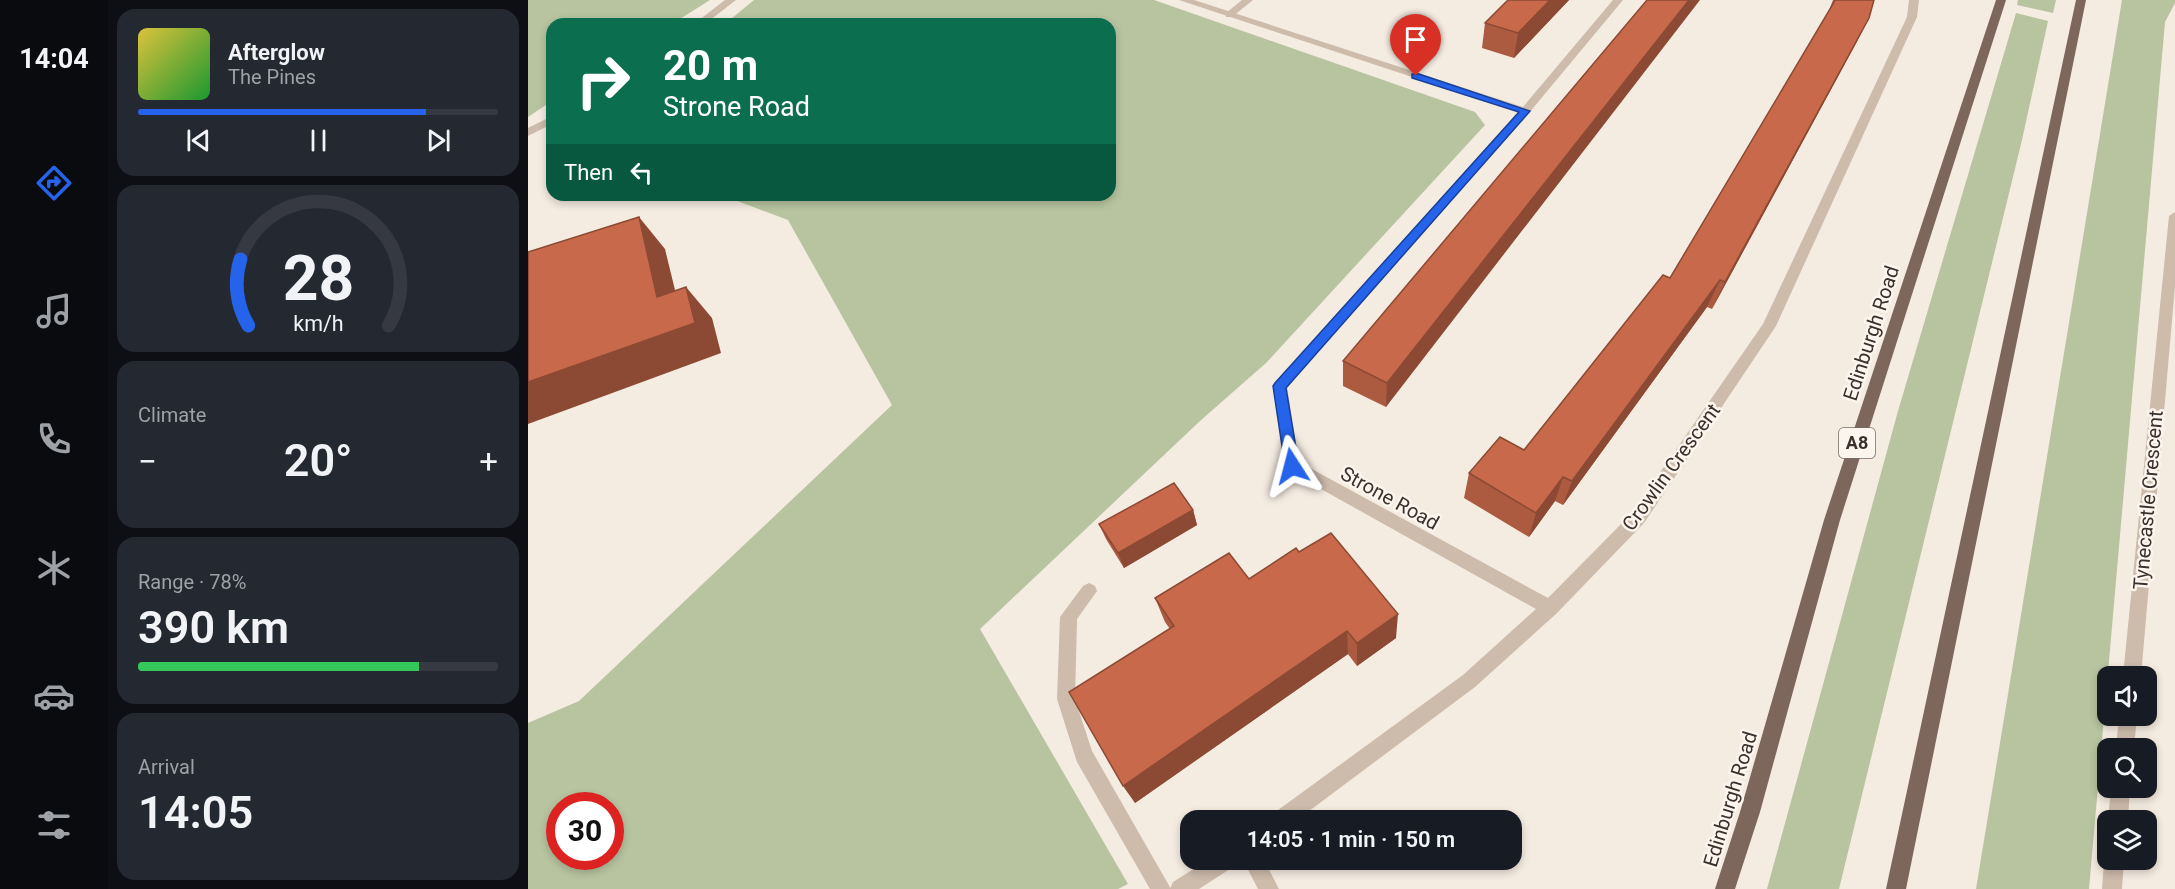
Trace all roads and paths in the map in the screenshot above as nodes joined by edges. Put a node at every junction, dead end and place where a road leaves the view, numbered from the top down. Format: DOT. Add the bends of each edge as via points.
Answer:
graph roads {
  1 [pos="731,0"];
  2 [pos="1184,0"];
  3 [pos="1248,0"];
  4 [pos="1618,0"];
  5 [pos="1914,0"];
  6 [pos="2001,0"];
  7 [pos="2081,0"];
  8 [pos="1229,15"];
  9 [pos="707,18"];
  10 [pos="1525,111"];
  11 [pos="546,122"];
  12 [pos="528,133"];
  13 [pos="2175,216"];
  14 [pos="1089,591"];
  15 [pos="1550,608"];
  16 [pos="2133,666"];
  17 [pos="1295,810"];
  18 [pos="1210,870"];
  19 [pos="1259,870"];
  20 [pos="2113,870"];
  21 [pos="1161,889"];
  22 [pos="1180,889"];
  23 [pos="1269,889"];
  24 [pos="1725,889"];
  25 [pos="1896,889"];
  26 [pos="2112,889"];
  1 -- 9 [label="street"];
  2 -- 8 [label="street"];
  3 -- 8 [label="street"];
  4 -- 10 [label="street, Strone Road"];
  5 -- 15 [label="street, Crowlin Crescent" via="1912,17 1769,327 1638,518"];
  6 -- 24 [label="main road, Edinburgh Road / A8" via="1832,520"];
  7 -- 25 [label="main road"];
  8 -- 10 [label="street"];
  10 -- 15 [label="street, Strone Road" via="1280,386 1292,466"];
  11 -- 12 [label="street"];
  13 -- 16 [label="street, Tynecastle Crescent"];
  14 -- 21 [label="street" via="1069,617 1066,699 1084,755"];
  15 -- 17 [label="street, Crowlin Crescent" via="1469,681"];
  18 -- 22 [label="street"];
  19 -- 23 [label="street"];
  20 -- 26 [label="street"];
}
